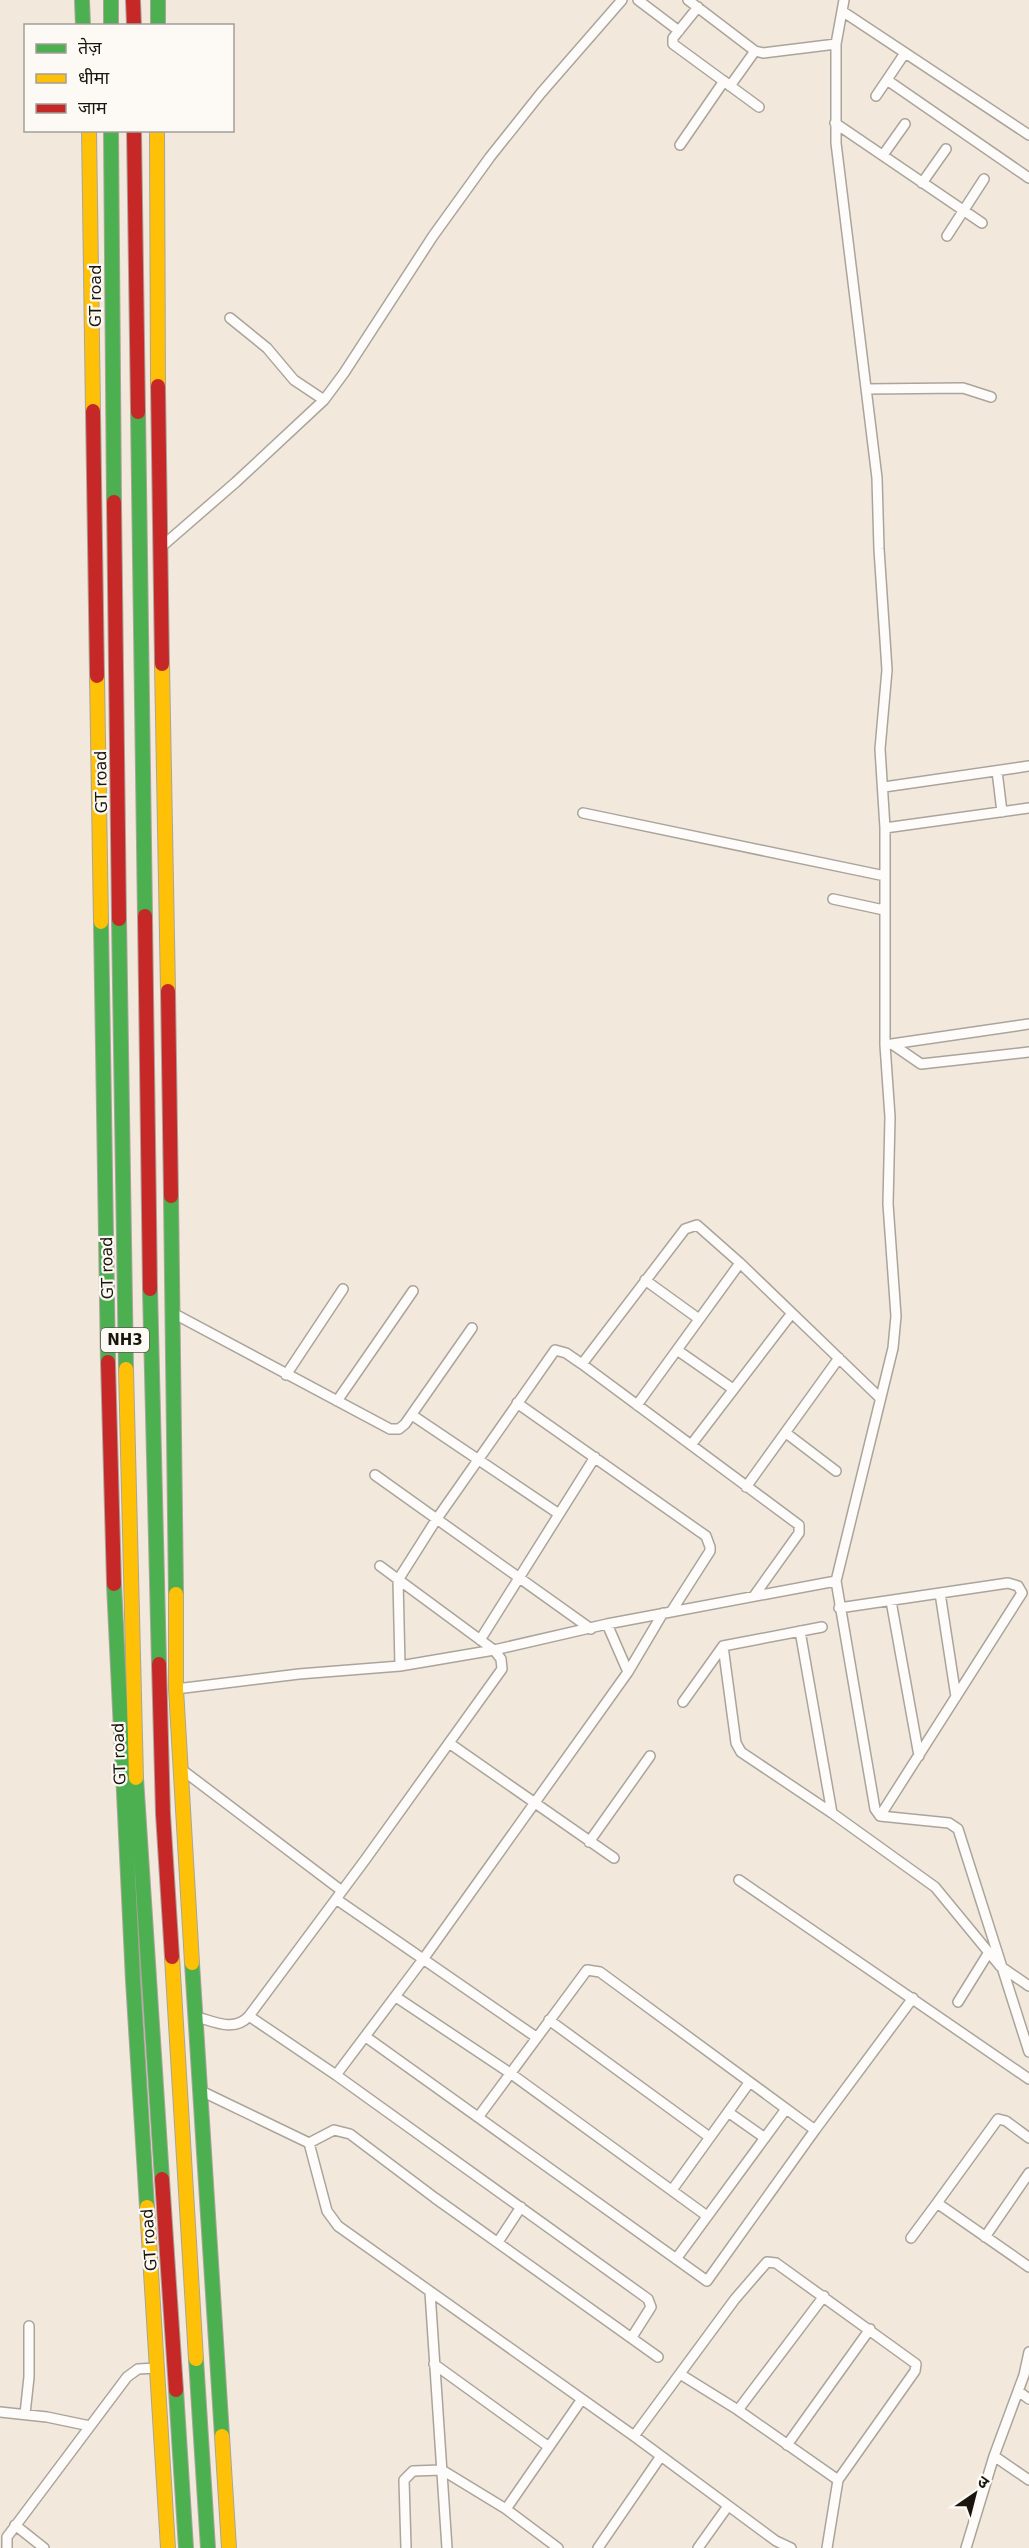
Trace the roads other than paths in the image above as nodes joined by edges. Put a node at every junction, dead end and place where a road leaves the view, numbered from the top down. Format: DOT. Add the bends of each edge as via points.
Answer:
graph roads {
  1 [pos="82,0"];
  2 [pos="111,0"];
  3 [pos="133,0"];
  4 [pos="158,0"];
  5 [pos="622,0"];
  6 [pos="638,0"];
  7 [pos="688,0"];
  8 [pos="844,0"];
  9 [pos="698,7"];
  10 [pos="842,11"];
  11 [pos="83,24"];
  12 [pos="111,24"];
  13 [pos="134,24"];
  14 [pos="158,24"];
  15 [pos="679,31"];
  16 [pos="836,44"];
  17 [pos="755,51"];
  18 [pos="905,53"];
  19 [pos="887,80"];
  20 [pos="727,83"];
  21 [pos="876,96"];
  22 [pos="759,107"];
  23 [pos="835,123"];
  24 [pos="905,124"];
  25 [pos="89,132"];
  26 [pos="111,132"];
  27 [pos="134,132"];
  28 [pos="157,132"];
  29 [pos="1029,135"];
  30 [pos="680,145"];
  31 [pos="946,149"];
  32 [pos="883,155"];
  33 [pos="1029,165"];
  34 [pos="1026,176"];
  35 [pos="984,179"];
  36 [pos="922,183"];
  37 [pos="964,210"];
  38 [pos="982,224"];
  39 [pos="947,236"];
  40 [pos="230,318"];
  41 [pos="866,389"];
  42 [pos="991,397"];
  43 [pos="324,400"];
  44 [pos="160,548"];
  45 [pos="1029,766"];
  46 [pos="997,771"];
  47 [pos="884,787"];
  48 [pos="1029,808"];
  49 [pos="1002,812"];
  50 [pos="583,813"];
  51 [pos="885,828"];
  52 [pos="885,876"];
  53 [pos="833,899"];
  54 [pos="884,910"];
  55 [pos="1029,1024"];
  56 [pos="888,1045"];
  57 [pos="1029,1052"];
  58 [pos="740,1263"];
  59 [pos="645,1280"];
  60 [pos="343,1289"];
  61 [pos="413,1291"];
  62 [pos="171,1312"];
  63 [pos="792,1313"];
  64 [pos="699,1319"];
  65 [pos="472,1328"];
  66 [pos="677,1350"];
  67 [pos="840,1358"];
  68 [pos="582,1364"];
  69 [pos="286,1376"];
  70 [pos="733,1389"];
  71 [pos="879,1397"];
  72 [pos="337,1401"];
  73 [pos="518,1403"];
  74 [pos="637,1405"];
  75 [pos="412,1415"];
  76 [pos="786,1433"];
  77 [pos="691,1445"];
  78 [pos="595,1457"];
  79 [pos="478,1460"];
  80 [pos="836,1471"];
  81 [pos="375,1475"];
  82 [pos="746,1487"];
  83 [pos="559,1514"];
  84 [pos="436,1520"];
  85 [pos="380,1566"];
  86 [pos="520,1578"];
  87 [pos="398,1580"];
  88 [pos="836,1581"];
  89 [pos="940,1593"];
  90 [pos="754,1596"];
  91 [pos="891,1601"];
  92 [pos="839,1608"];
  93 [pos="667,1612"];
  94 [pos="607,1624"];
  95 [pos="822,1627"];
  96 [pos="591,1629"];
  97 [pos="800,1631"];
  98 [pos="480,1640"];
  99 [pos="723,1646"];
  100 [pos="494,1650"];
  101 [pos="399,1665"];
  102 [pos="628,1672"];
  103 [pos="176,1689"];
  104 [pos="956,1697"];
  105 [pos="683,1702"];
  106 [pos="449,1743"];
  107 [pos="651,1756"];
  108 [pos="919,1756"];
  109 [pos="181,1769"];
  110 [pos="534,1804"];
  111 [pos="832,1813"];
  112 [pos="880,1816"];
  113 [pos="589,1842"];
  114 [pos="614,1858"];
  115 [pos="740,1880"];
  116 [pos="339,1895"];
  117 [pos="989,1952"];
  118 [pos="424,1958"];
  119 [pos="1000,1966"];
  120 [pos="1029,1986"];
  121 [pos="396,1997"];
  122 [pos="913,1998"];
  123 [pos="958,2002"];
  124 [pos="194,2016"];
  125 [pos="249,2016"];
  126 [pos="549,2020"];
  127 [pos="366,2037"];
  128 [pos="537,2037"];
  129 [pos="1029,2052"];
  130 [pos="510,2073"];
  131 [pos="336,2075"];
  132 [pos="1029,2079"];
  133 [pos="749,2083"];
  134 [pos="199,2090"];
  135 [pos="786,2109"];
  136 [pos="728,2112"];
  137 [pos="479,2116"];
  138 [pos="815,2130"];
  139 [pos="708,2136"];
  140 [pos="765,2138"];
  141 [pos="1029,2138"];
  142 [pos="309,2143"];
  143 [pos="1029,2173"];
  144 [pos="672,2190"];
  145 [pos="937,2203"];
  146 [pos="520,2207"];
  147 [pos="707,2216"];
  148 [pos="985,2237"];
  149 [pos="911,2238"];
  150 [pos="498,2242"];
  151 [pos="675,2259"];
  152 [pos="1029,2266"];
  153 [pos="430,2292"];
  154 [pos="824,2296"];
  155 [pos="29,2326"];
  156 [pos="870,2329"];
  157 [pos="632,2337"];
  158 [pos="1029,2352"];
  159 [pos="658,2357"];
  160 [pos="434,2364"];
  161 [pos="157,2368"];
  162 [pos="680,2374"];
  163 [pos="1018,2391"];
  164 [pos="582,2399"];
  165 [pos="1029,2399"];
  166 [pos="738,2410"];
  167 [pos="0,2412"];
  168 [pos="25,2414"];
  169 [pos="90,2426"];
  170 [pos="634,2436"];
  171 [pos="787,2445"];
  172 [pos="549,2447"];
  173 [pos="661,2456"];
  174 [pos="994,2456"];
  175 [pos="442,2470"];
  176 [pos="838,2480"];
  177 [pos="1029,2480"];
  178 [pos="728,2506"];
  179 [pos="506,2509"];
  180 [pos="15,2525"];
  181 [pos="7,2548"];
  182 [pos="44,2548"];
  183 [pos="168,2548"];
  184 [pos="186,2548"];
  185 [pos="208,2548"];
  186 [pos="230,2548"];
  187 [pos="406,2548"];
  188 [pos="447,2548"];
  189 [pos="558,2548"];
  190 [pos="598,2548"];
  191 [pos="698,2548"];
  192 [pos="791,2548"];
  193 [pos="827,2548"];
  194 [pos="966,2548"];
  1 -- 11 [label="main road"];
  2 -- 12 [label="main road"];
  3 -- 13 [label="main road"];
  4 -- 14 [label="main road"];
  5 -- 43 [label="street" via="490,157"];
  6 -- 15 [label="street"];
  7 -- 9 [label="street"];
  8 -- 10 [label="street"];
  9 -- 15 [label="street"];
  9 -- 17 [label="street"];
  10 -- 16 [label="street"];
  10 -- 18 [label="street"];
  15 -- 20 [label="street" via="673,44"];
  16 -- 17 [label="street"];
  16 -- 23 [label="street"];
  17 -- 20 [label="street"];
  18 -- 19 [label="street"];
  18 -- 29 [label="street"];
  19 -- 21 [label="street"];
  19 -- 34 [label="street"];
  20 -- 22 [label="street"];
  20 -- 30 [label="street"];
  23 -- 32 [label="street"];
  23 -- 41 [label="street"];
  24 -- 32 [label="street"];
  25 -- 161 [label="main road" via="110,1500 133,1991"];
  26 -- 184 [label="main road, GT road / NH3" via="124,1332 137,1810"];
  27 -- 185 [label="main road, NH3" via="151,1348 163,1814"];
  28 -- 44 [label="main road"];
  31 -- 36 [label="street"];
  32 -- 36 [label="street"];
  33 -- 34 [label="street"];
  35 -- 37 [label="street"];
  36 -- 37 [label="street"];
  37 -- 38 [label="street"];
  37 -- 39 [label="street"];
  40 -- 43 [label="street" via="267,348 294,380"];
  41 -- 42 [label="street" via="963,388"];
  41 -- 47 [label="street" via="878,478 887,670 880,749"];
  43 -- 44 [label="street"];
  44 -- 62 [label="main road"];
  45 -- 46 [label="street"];
  46 -- 47 [label="street"];
  46 -- 49 [label="street"];
  47 -- 51 [label="street"];
  48 -- 49 [label="street"];
  49 -- 51 [label="street"];
  50 -- 52 [label="street"];
  51 -- 52 [label="street"];
  52 -- 54 [label="street"];
  53 -- 54 [label="street"];
  54 -- 56 [label="street"];
  55 -- 56 [label="street"];
  56 -- 57 [label="street" via="921,1064"];
  56 -- 71 [label="street" via="888,1204 896,1316 893,1348"];
  58 -- 59 [label="street" via="703,1228 691,1225"];
  58 -- 63 [label="street"];
  58 -- 64 [label="street"];
  59 -- 64 [label="street"];
  59 -- 68 [label="street"];
  60 -- 69 [label="street"];
  61 -- 72 [label="street"];
  62 -- 69 [label="street"];
  62 -- 103 [label="main road"];
  63 -- 67 [label="street"];
  63 -- 70 [label="street"];
  64 -- 66 [label="street"];
  65 -- 75 [label="street"];
  66 -- 70 [label="street"];
  66 -- 74 [label="street"];
  67 -- 71 [label="street"];
  67 -- 76 [label="street"];
  68 -- 73 [label="street" via="555,1350"];
  68 -- 74 [label="street"];
  69 -- 72 [label="street"];
  70 -- 77 [label="street"];
  71 -- 88 [label="street"];
  72 -- 75 [label="street" via="390,1430 399,1429"];
  73 -- 78 [label="street"];
  73 -- 79 [label="street"];
  74 -- 77 [label="street"];
  75 -- 79 [label="street"];
  76 -- 80 [label="street"];
  76 -- 82 [label="street"];
  77 -- 82 [label="street"];
  78 -- 83 [label="street"];
  78 -- 93 [label="street" via="709,1541 710,1551"];
  79 -- 83 [label="street"];
  79 -- 84 [label="street"];
  81 -- 84 [label="street"];
  82 -- 90 [label="street" via="800,1528"];
  83 -- 86 [label="street"];
  84 -- 86 [label="street"];
  84 -- 87 [label="street"];
  85 -- 87 [label="street"];
  86 -- 96 [label="street"];
  86 -- 98 [label="street"];
  87 -- 98 [label="street"];
  87 -- 101 [label="street"];
  88 -- 90 [label="street"];
  88 -- 92 [label="street"];
  89 -- 91 [label="street"];
  89 -- 104 [label="street"];
  89 -- 104 [label="street" via="1008,1583 1018,1586 1022,1593"];
  90 -- 93 [label="street"];
  91 -- 92 [label="street"];
  91 -- 108 [label="street"];
  92 -- 112 [label="street" via="874,1809"];
  93 -- 94 [label="street"];
  93 -- 102 [label="street"];
  94 -- 96 [label="street"];
  94 -- 102 [label="street"];
  95 -- 97 [label="street"];
  96 -- 100 [label="street"];
  97 -- 99 [label="street"];
  97 -- 111 [label="street"];
  98 -- 100 [label="street"];
  99 -- 105 [label="street"];
  99 -- 111 [label="street" via="737,1748"];
  100 -- 101 [label="street"];
  100 -- 106 [label="street" via="502,1669"];
  101 -- 103 [label="street"];
  102 -- 110 [label="street"];
  103 -- 109 [label="main road"];
  104 -- 108 [label="street"];
  106 -- 110 [label="street"];
  106 -- 116 [label="street"];
  107 -- 113 [label="street"];
  108 -- 112 [label="street"];
  109 -- 116 [label="street"];
  109 -- 124 [label="main road"];
  110 -- 113 [label="street"];
  110 -- 118 [label="street"];
  111 -- 117 [label="street" via="935,1887"];
  112 -- 119 [label="street" via="949,1824 958,1829"];
  113 -- 114 [label="street"];
  115 -- 122 [label="street"];
  116 -- 118 [label="street"];
  116 -- 125 [label="street"];
  117 -- 119 [label="street"];
  117 -- 123 [label="street"];
  118 -- 121 [label="street"];
  118 -- 128 [label="street"];
  119 -- 120 [label="street"];
  119 -- 129 [label="street"];
  121 -- 127 [label="street"];
  121 -- 130 [label="street"];
  122 -- 132 [label="street"];
  122 -- 138 [label="street"];
  124 -- 125 [label="street" via="233,2026"];
  124 -- 134 [label="main road"];
  125 -- 131 [label="street"];
  126 -- 128 [label="street"];
  126 -- 133 [label="street" via="583,1973 593,1969"];
  126 -- 139 [label="street"];
  127 -- 131 [label="street"];
  127 -- 137 [label="street"];
  128 -- 130 [label="street"];
  130 -- 137 [label="street"];
  130 -- 144 [label="street"];
  131 -- 146 [label="street"];
  133 -- 135 [label="street"];
  133 -- 136 [label="street"];
  134 -- 142 [label="street"];
  134 -- 186 [label="main road"];
  135 -- 138 [label="street"];
  135 -- 140 [label="street"];
  136 -- 139 [label="street"];
  136 -- 140 [label="street"];
  137 -- 151 [label="street"];
  138 -- 151 [label="street" via="707,2281"];
  139 -- 144 [label="street"];
  140 -- 147 [label="street"];
  141 -- 145 [label="street" via="998,2119"];
  142 -- 150 [label="street" via="334,2130 350,2134"];
  142 -- 153 [label="street" via="331,2218"];
  143 -- 148 [label="street"];
  144 -- 147 [label="street"];
  145 -- 148 [label="street"];
  145 -- 149 [label="street"];
  146 -- 150 [label="street"];
  146 -- 157 [label="street" via="648,2299 649,2313"];
  147 -- 151 [label="street"];
  148 -- 152 [label="street"];
  150 -- 157 [label="street"];
  153 -- 160 [label="street"];
  153 -- 164 [label="street"];
  154 -- 156 [label="street"];
  154 -- 162 [label="street" via="767,2262"];
  154 -- 166 [label="street"];
  155 -- 168 [label="street"];
  156 -- 171 [label="street"];
  156 -- 176 [label="street" via="914,2361 916,2369"];
  157 -- 159 [label="street"];
  158 -- 163 [label="street"];
  160 -- 172 [label="street"];
  160 -- 175 [label="street"];
  161 -- 169 [label="street" via="138,2369 127,2377"];
  161 -- 183 [label="main road"];
  162 -- 166 [label="street"];
  162 -- 170 [label="street"];
  163 -- 165 [label="street"];
  163 -- 174 [label="street"];
  164 -- 170 [label="street"];
  164 -- 172 [label="street"];
  166 -- 171 [label="street"];
  167 -- 168 [label="street"];
  168 -- 169 [label="street"];
  169 -- 180 [label="street"];
  170 -- 173 [label="street"];
  171 -- 176 [label="street"];
  172 -- 179 [label="street"];
  173 -- 178 [label="street"];
  173 -- 190 [label="street"];
  174 -- 177 [label="street"];
  174 -- 194 [label="street"];
  175 -- 179 [label="street"];
  175 -- 187 [label="street" via="413,2471 404,2480"];
  175 -- 188 [label="street"];
  176 -- 193 [label="street"];
  178 -- 191 [label="street"];
  178 -- 192 [label="street"];
  179 -- 189 [label="street"];
  180 -- 181 [label="street" via="7,2537"];
  180 -- 182 [label="street"];
}
